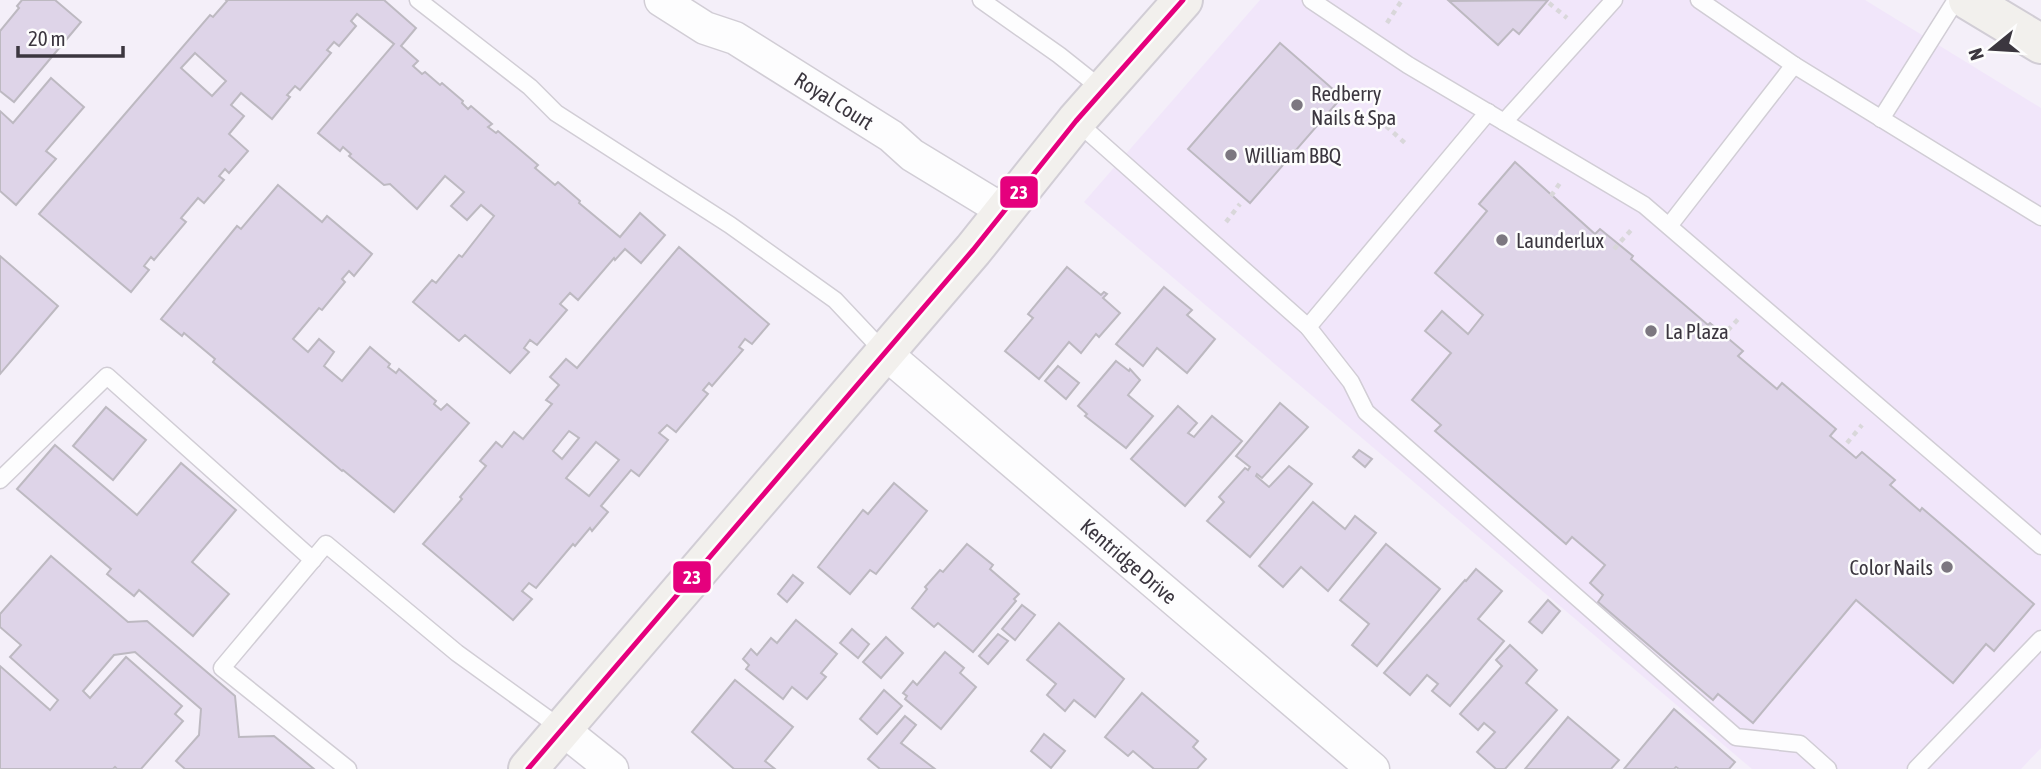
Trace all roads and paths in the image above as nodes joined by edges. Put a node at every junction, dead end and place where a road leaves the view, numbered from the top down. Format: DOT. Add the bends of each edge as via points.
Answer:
graph roads {
  1 [pos="418,0"];
  2 [pos="661,0"];
  3 [pos="981,0"];
  4 [pos="1183,0"];
  5 [pos="1311,0"];
  6 [pos="1402,0"];
  7 [pos="1614,0"];
  8 [pos="1699,0"];
  9 [pos="1956,0"];
  10 [pos="1968,0"];
  11 [pos="1549,3"];
  12 [pos="1571,22"];
  13 [pos="1387,23"];
  14 [pos="2041,44"];
  15 [pos="1794,65"];
  16 [pos="1103,90"];
  17 [pos="1488,112"];
  18 [pos="1881,119"];
  19 [pos="1076,121"];
  20 [pos="1504,122"];
  21 [pos="1386,126"];
  22 [pos="1405,143"];
  23 [pos="1560,183"];
  24 [pos="1550,196"];
  25 [pos="1003,211"];
  26 [pos="2041,217"];
  27 [pos="1669,226"];
  28 [pos="1308,327"];
  29 [pos="884,352"];
  30 [pos="0,480"];
  31 [pos="2041,546"];
  32 [pos="313,560"];
  33 [pos="2041,639"];
  34 [pos="562,729"];
  35 [pos="348,769"];
  36 [pos="528,769"];
  37 [pos="612,769"];
  38 [pos="1373,769"];
  39 [pos="1828,769"];
  40 [pos="1916,769"];
  1 -- 29 [label="lane" via="530,87 556,113 730,225 835,300"];
  2 -- 25 [label="street, Royal Court" via="705,28 735,38"];
  3 -- 16 [label="lane"];
  4 -- 16 [label="main road"];
  5 -- 17 [label="lane"];
  6 -- 13 [label="path"];
  7 -- 20 [label="lane"];
  8 -- 15 [label="lane"];
  9 -- 18 [label="lane"];
  10 -- 14 [label="main road"];
  11 -- 12 [label="path"];
  15 -- 18 [label="lane"];
  15 -- 27 [label="lane"];
  16 -- 19 [label="main road"];
  17 -- 20 [label="lane"];
  17 -- 28 [label="lane"];
  18 -- 26 [label="lane"];
  19 -- 25 [label="main road"];
  19 -- 28 [label="lane"];
  20 -- 27 [label="lane" via="1630,196"];
  21 -- 22 [label="path"];
  23 -- 24 [label="path"];
  25 -- 29 [label="main road"];
  27 -- 31 [label="lane"];
  28 -- 39 [label="lane" via="1351,382 1366,412 1736,737 1800,744"];
  29 -- 34 [label="main road"];
  29 -- 38 [label="street, Kentridge Drive"];
  30 -- 32 [label="lane" via="107,376"];
  32 -- 34 [label="lane" via="326,544 457,653"];
  32 -- 35 [label="lane" via="222,668"];
  33 -- 40 [label="lane"];
  34 -- 36 [label="main road"];
  34 -- 37 [label="street"];
}
